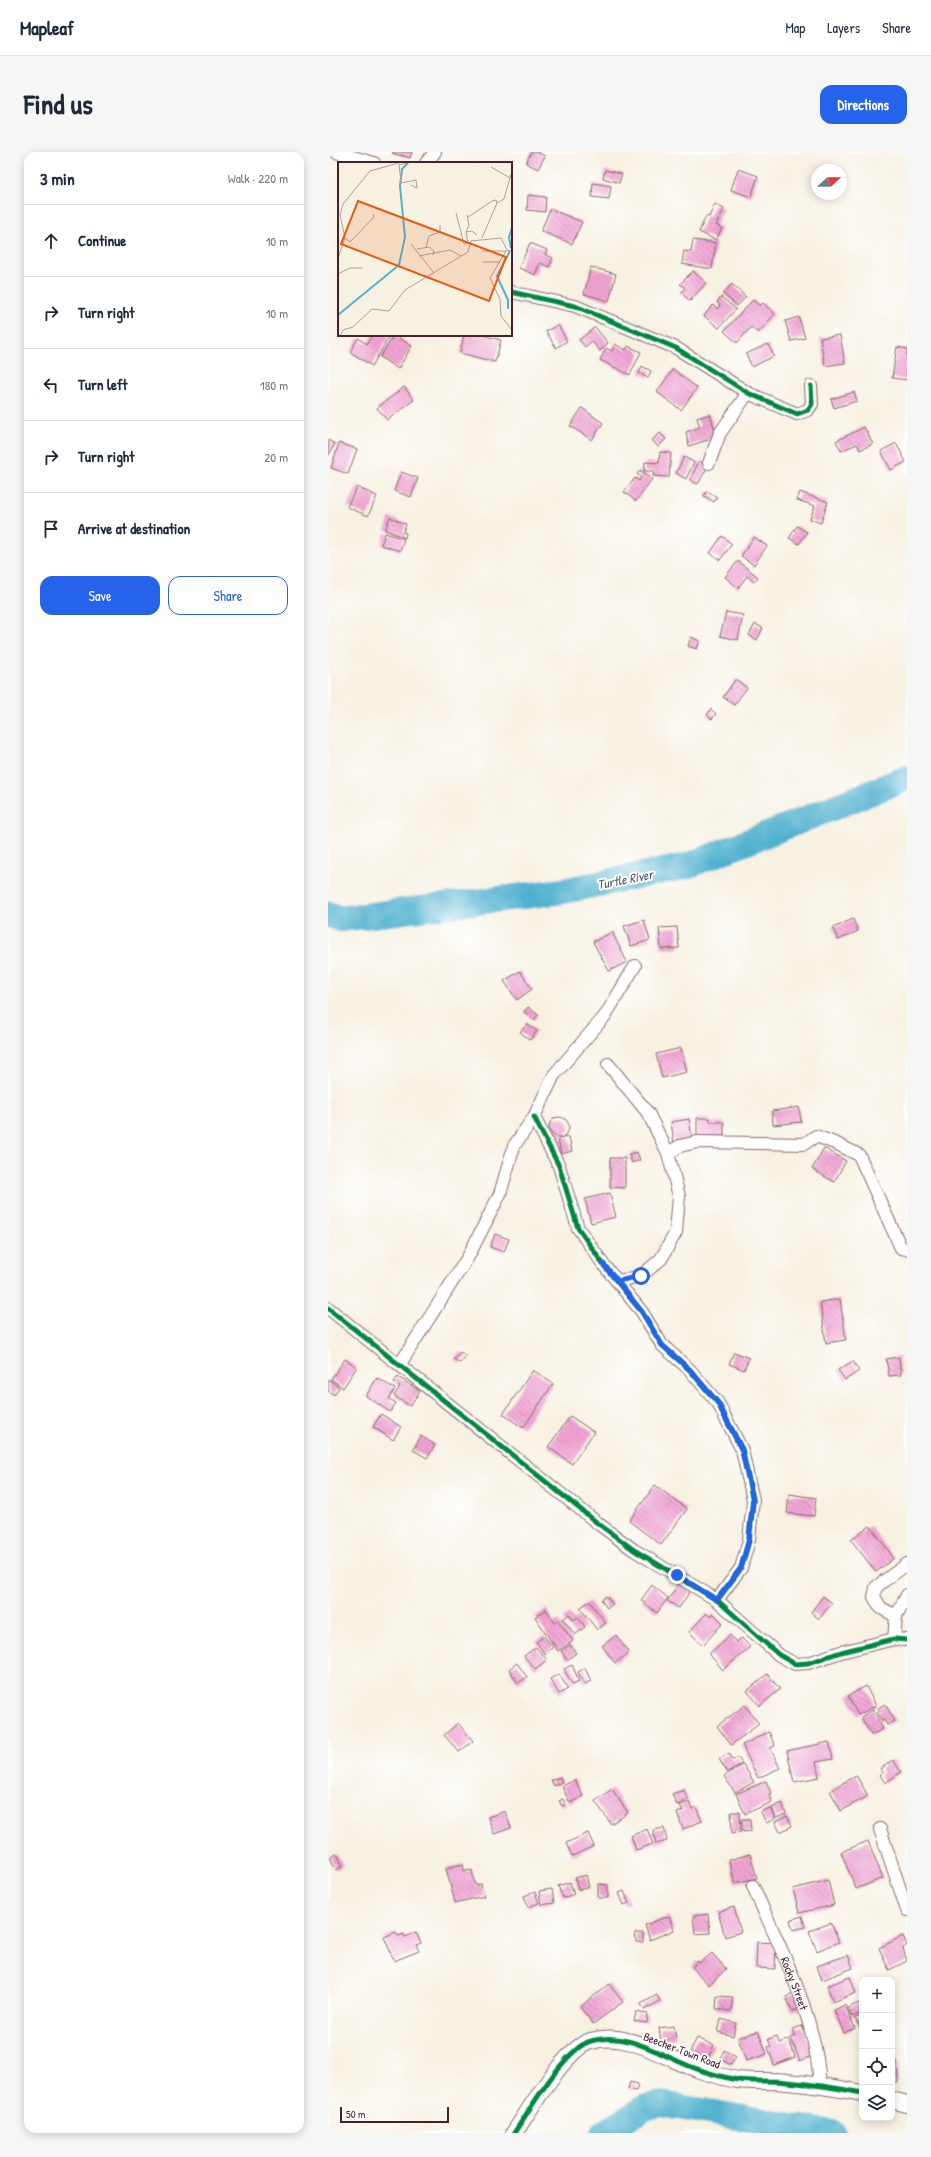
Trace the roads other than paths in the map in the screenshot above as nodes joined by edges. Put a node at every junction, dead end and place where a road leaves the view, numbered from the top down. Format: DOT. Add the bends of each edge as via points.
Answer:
graph roads {
  1 [pos="336,152"];
  2 [pos="435,152"];
  3 [pos="371,162"];
  4 [pos="427,162"];
  5 [pos="512,292"];
  6 [pos="811,386"];
  7 [pos="748,393"];
  8 [pos="709,463"];
  9 [pos="635,966"];
  10 [pos="608,1064"];
  11 [pos="534,1117"];
  12 [pos="668,1153"];
  13 [pos="907,1249"];
  14 [pos="603,1264"];
  15 [pos="328,1308"];
  16 [pos="400,1364"];
  17 [pos="907,1564"];
  18 [pos="907,1595"];
  19 [pos="717,1600"];
  20 [pos="896,1616"];
  21 [pos="894,1639"];
  22 [pos="907,1640"];
  23 [pos="880,1829"];
  24 [pos="753,1886"];
  25 [pos="907,1910"];
  26 [pos="820,2086"];
  27 [pos="859,2092"];
  28 [pos="895,2101"];
  29 [pos="907,2104"];
  30 [pos="514,2133"];
  1 -- 3 [label="street"];
  2 -- 4 [label="street"];
  5 -- 7 [label="street" via="575,306 676,348"];
  6 -- 7 [label="street" via="812,404 808,410 797,414"];
  7 -- 8 [label="street" via="720,433"];
  9 -- 11 [label="street" via="605,1016 554,1074"];
  10 -- 12 [label="street" via="648,1113"];
  11 -- 14 [label="street" via="558,1166 578,1228"];
  11 -- 16 [label="street" via="514,1146 500,1194 468,1257"];
  12 -- 13 [label="street" via="680,1146 697,1142 804,1144 816,1136 837,1144 859,1155 901,1248"];
  12 -- 14 [label="street" via="679,1196 676,1232 661,1259 641,1276 618,1281"];
  14 -- 19 [label="street" via="642,1312 662,1345 690,1370 718,1403 742,1450 753,1500 749,1540 741,1568"];
  15 -- 16 [label="street"];
  16 -- 19 [label="street" via="600,1526 634,1550"];
  17 -- 20 [label="street" via="876,1587 874,1597 881,1608"];
  18 -- 20 [label="street"];
  19 -- 21 [label="street" via="779,1655 795,1664 808,1663"];
  20 -- 21 [label="street"];
  21 -- 22 [label="street"];
  23 -- 25 [label="street"];
  24 -- 26 [label="street, Rocky Street" via="808,2013 817,2048"];
  26 -- 27 [label="street, Beecher Town Road"];
  26 -- 30 [label="street, Beecher Town Road" via="739,2080 699,2070 627,2040 591,2040 575,2048 539,2094"];
  28 -- 29 [label="street"];
}
